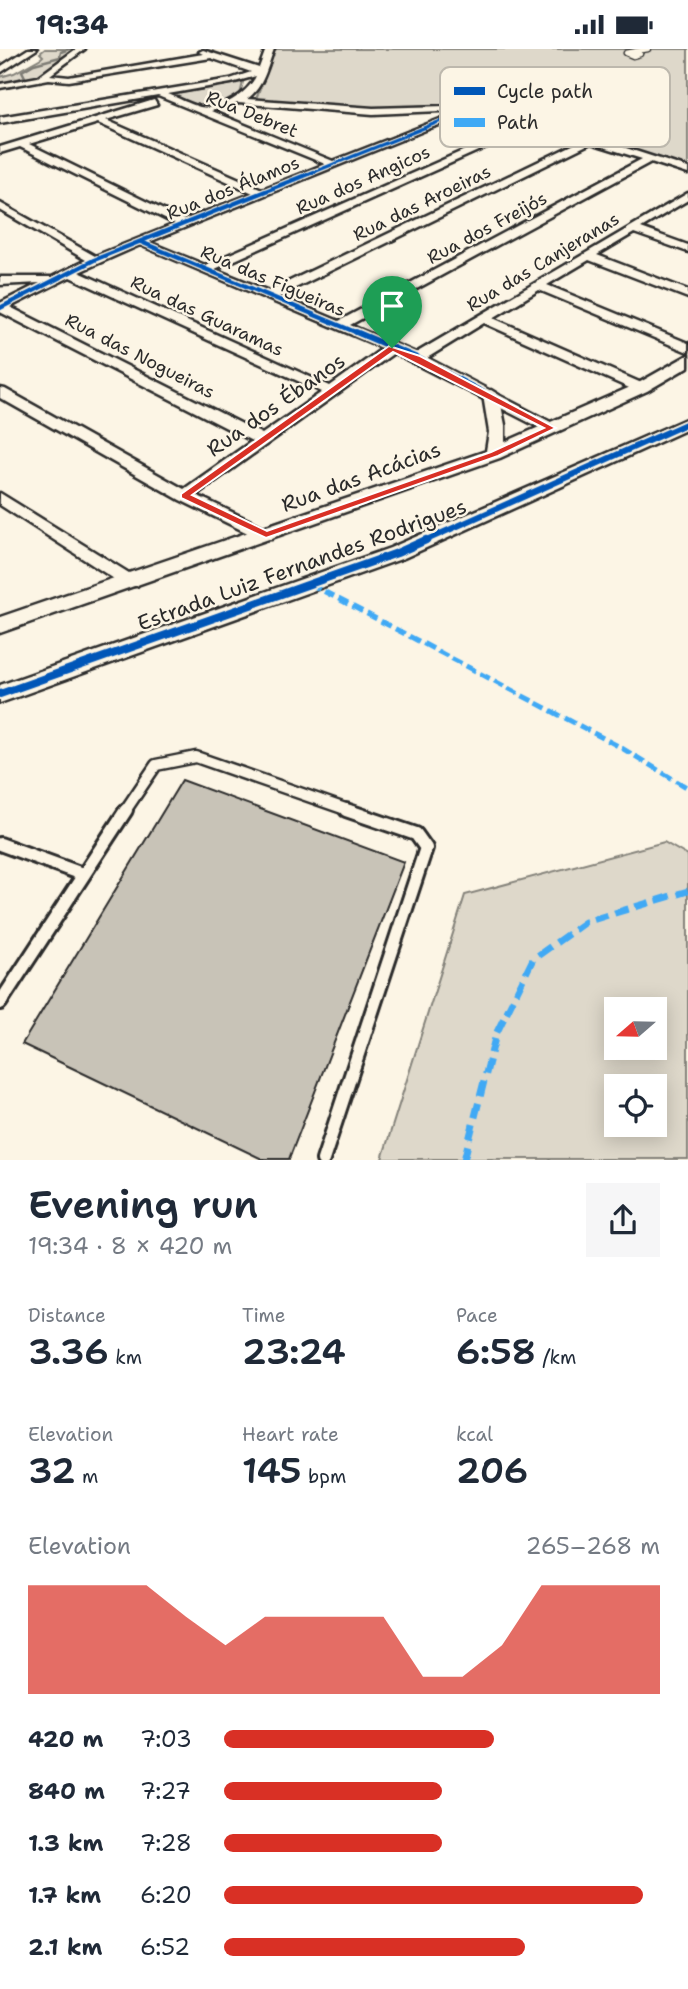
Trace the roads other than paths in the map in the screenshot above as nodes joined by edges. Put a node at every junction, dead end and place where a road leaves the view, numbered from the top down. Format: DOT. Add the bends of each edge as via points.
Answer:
graph roads {
  1 [pos="33,49"];
  2 [pos="82,49"];
  3 [pos="196,49"];
  4 [pos="270,49"];
  5 [pos="648,49"];
  6 [pos="636,52"];
  7 [pos="213,55"];
  8 [pos="265,61"];
  9 [pos="234,63"];
  10 [pos="55,68"];
  11 [pos="0,71"];
  12 [pos="263,71"];
  13 [pos="35,79"];
  14 [pos="69,79"];
  15 [pos="231,81"];
  16 [pos="258,83"];
  17 [pos="2,85"];
  18 [pos="80,86"];
  19 [pos="158,93"];
  20 [pos="91,94"];
  21 [pos="170,99"];
  22 [pos="240,101"];
  23 [pos="102,102"];
  24 [pos="440,107"];
  25 [pos="203,111"];
  26 [pos="373,111"];
  27 [pos="118,113"];
  28 [pos="419,115"];
  29 [pos="440,116"];
  30 [pos="0,120"];
  31 [pos="98,120"];
  32 [pos="440,120"];
  33 [pos="430,124"];
  34 [pos="22,144"];
  35 [pos="482,147"];
  36 [pos="576,147"];
  37 [pos="612,147"];
  38 [pos="0,151"];
  39 [pos="650,159"];
  40 [pos="333,164"];
  41 [pos="688,171"];
  42 [pos="262,193"];
  43 [pos="688,197"];
  44 [pos="676,204"];
  45 [pos="0,206"];
  46 [pos="688,208"];
  47 [pos="184,224"];
  48 [pos="634,229"];
  49 [pos="141,242"];
  50 [pos="688,249"];
  51 [pos="589,255"];
  52 [pos="94,261"];
  53 [pos="205,269"];
  54 [pos="64,275"];
  55 [pos="0,281"];
  56 [pos="539,286"];
  57 [pos="688,294"];
  58 [pos="270,296"];
  59 [pos="0,307"];
  60 [pos="483,318"];
  61 [pos="339,326"];
  62 [pos="392,348"];
  63 [pos="688,348"];
  64 [pos="417,358"];
  65 [pos="688,360"];
  66 [pos="641,389"];
  67 [pos="331,391"];
  68 [pos="0,392"];
  69 [pos="491,395"];
  70 [pos="688,423"];
  71 [pos="551,428"];
  72 [pos="262,440"];
  73 [pos="494,454"];
  74 [pos="185,496"];
  75 [pos="0,498"];
  76 [pos="266,535"];
  77 [pos="131,582"];
  78 [pos="0,625"];
  79 [pos="0,694"];
  80 [pos="0,844"];
  81 [pos="82,874"];
  82 [pos="0,1003"];
  83 [pos="323,1160"];
  1 -- 11 [label="street"];
  2 -- 10 [label="street"];
  3 -- 7 [label="street"];
  4 -- 8 [label="street"];
  5 -- 6 [label="lane"];
  7 -- 9 [label="street"];
  7 -- 14 [label="street"];
  8 -- 9 [label="street"];
  8 -- 12 [label="street"];
  9 -- 12 [label="street"];
  10 -- 13 [label="street"];
  10 -- 14 [label="street"];
  12 -- 15 [label="street"];
  12 -- 16 [label="street"];
  13 -- 14 [label="street"];
  13 -- 17 [label="street"];
  14 -- 18 [label="street"];
  15 -- 16 [label="street"];
  15 -- 19 [label="street"];
  16 -- 22 [label="street"];
  19 -- 21 [label="street, Rua Debret"];
  19 -- 23 [label="street"];
  20 -- 23 [label="street"];
  21 -- 25 [label="street, Rua Debret"];
  21 -- 27 [label="street"];
  22 -- 25 [label="street"];
  22 -- 26 [label="street"];
  23 -- 27 [label="street"];
  23 -- 30 [label="street"];
  24 -- 26 [label="street"];
  25 -- 40 [label="street, Rua Debret"];
  26 -- 28 [label="street"];
  27 -- 31 [label="street"];
  28 -- 29 [label="street"];
  28 -- 33 [label="street"];
  31 -- 34 [label="street"];
  31 -- 42 [label="street"];
  32 -- 33 [label="street, Rua dos Álamos"];
  33 -- 40 [label="street, Rua dos Álamos"];
  34 -- 38 [label="street"];
  34 -- 47 [label="street"];
  35 -- 53 [label="street, Rua dos Angicos"];
  36 -- 58 [label="street, Rua das Aroeiras"];
  37 -- 39 [label="street"];
  39 -- 41 [label="street"];
  39 -- 61 [label="street, Rua dos Freijós"];
  40 -- 42 [label="street, Rua dos Álamos"];
  42 -- 47 [label="street, Rua dos Álamos"];
  43 -- 44 [label="street, Rua das Canjeranas"];
  44 -- 46 [label="street"];
  44 -- 48 [label="street, Rua das Canjeranas"];
  45 -- 52 [label="street"];
  47 -- 49 [label="street, Rua dos Álamos"];
  48 -- 50 [label="street"];
  48 -- 51 [label="street, Rua das Canjeranas"];
  49 -- 52 [label="street, Rua dos Álamos"];
  49 -- 53 [label="street, Rua das Figueiras"];
  51 -- 56 [label="street, Rua das Canjeranas"];
  51 -- 57 [label="street"];
  52 -- 54 [label="street, Rua dos Álamos"];
  53 -- 58 [label="street, Rua das Figueiras"];
  54 -- 55 [label="street"];
  54 -- 59 [label="street, Rua dos Álamos"];
  54 -- 67 [label="street, Rua das Guaramas"];
  56 -- 60 [label="street, Rua das Canjeranas"];
  56 -- 63 [label="street"];
  58 -- 61 [label="street, Rua das Figueiras"];
  59 -- 72 [label="street, Rua das Nogueiras"];
  60 -- 64 [label="street, Rua das Canjeranas"];
  60 -- 66 [label="street"];
  61 -- 62 [label="street, Rua das Figueiras"];
  62 -- 64 [label="street, Rua das Figueiras"];
  62 -- 67 [label="street, Rua dos Ébanos"];
  64 -- 69 [label="street, Rua das Figueiras"];
  65 -- 66 [label="street, Rua das Acácias"];
  66 -- 71 [label="street, Rua das Acácias"];
  67 -- 72 [label="street, Rua dos Ébanos"];
  68 -- 74 [label="street"];
  69 -- 71 [label="street, Rua das Figueiras"];
  69 -- 73 [label="street" via="498,426"];
  70 -- 79 [label="street, Estrada Luiz Fernandes Rodrigues" via="397,553"];
  71 -- 73 [label="street, Rua das Acácias"];
  72 -- 74 [label="street, Rua dos Ébanos"];
  73 -- 76 [label="street, Rua das Acácias"];
  74 -- 76 [label="street"];
  75 -- 77 [label="street"];
  76 -- 77 [label="street, Rua das Acácias"];
  77 -- 78 [label="street, Rua das Acácias"];
  80 -- 81 [label="lane"];
  81 -- 82 [label="lane"];
  81 -- 83 [label="lane" via="156,765 196,757 423,840 426,848"];
}
